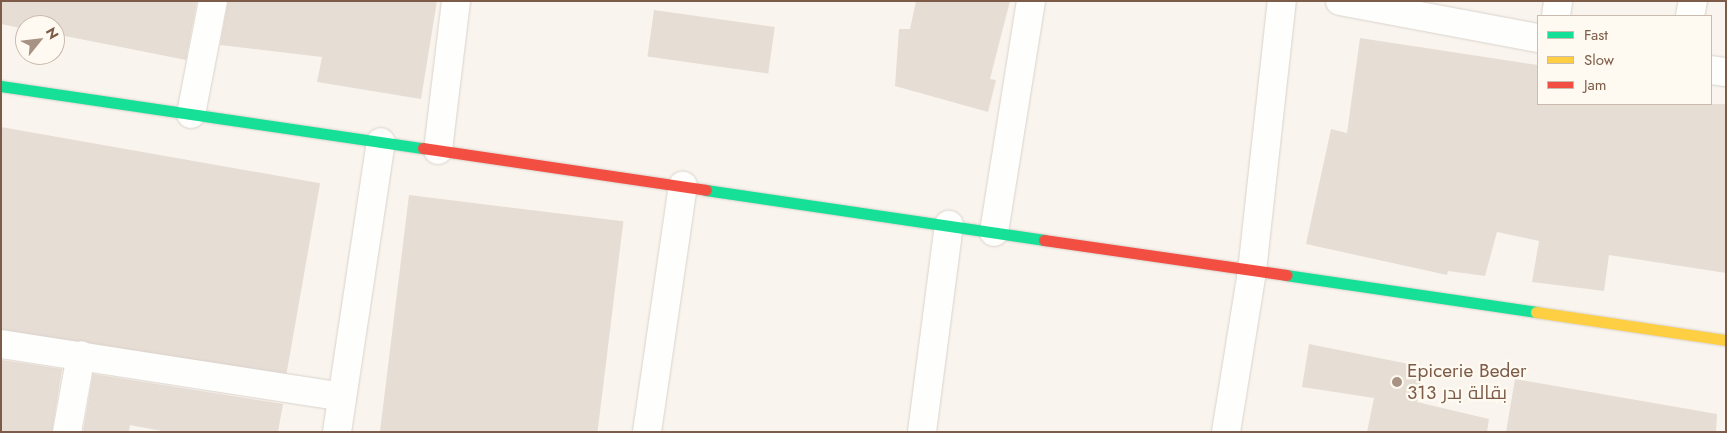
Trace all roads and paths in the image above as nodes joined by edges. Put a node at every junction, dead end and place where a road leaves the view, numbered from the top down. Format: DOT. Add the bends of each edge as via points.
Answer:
graph roads {
  1 [pos="213,1"];
  2 [pos="456,1"];
  3 [pos="1031,1"];
  4 [pos="1282,1"];
  5 [pos="1340,1"];
  6 [pos="1558,1"];
  7 [pos="1693,1"];
  8 [pos="1556,15"];
  9 [pos="1690,15"];
  10 [pos="1537,38"];
  11 [pos="1712,70"];
  12 [pos="1726,72"];
  13 [pos="1,86"];
  14 [pos="191,114"];
  15 [pos="381,142"];
  16 [pos="438,150"];
  17 [pos="683,186"];
  18 [pos="949,225"];
  19 [pos="994,232"];
  20 [pos="1252,271"];
  21 [pos="1726,340"];
  22 [pos="1,344"];
  23 [pos="81,355"];
  24 [pos="342,398"];
  25 [pos="68,432"];
  26 [pos="337,432"];
  27 [pos="647,432"];
  28 [pos="922,432"];
  29 [pos="1226,432"];
  1 -- 14 [label="street"];
  2 -- 16 [label="street"];
  3 -- 19 [label="street"];
  4 -- 20 [label="street"];
  5 -- 10 [label="street"];
  6 -- 8 [label="street"];
  7 -- 9 [label="street"];
  11 -- 12 [label="street"];
  13 -- 14 [label="street"];
  14 -- 15 [label="street"];
  15 -- 16 [label="street"];
  15 -- 24 [label="street"];
  16 -- 17 [label="street"];
  17 -- 18 [label="street"];
  17 -- 27 [label="street"];
  18 -- 19 [label="street"];
  18 -- 28 [label="street"];
  19 -- 20 [label="street"];
  20 -- 21 [label="street"];
  20 -- 29 [label="street"];
  22 -- 23 [label="street"];
  23 -- 24 [label="street"];
  23 -- 25 [label="street"];
  24 -- 26 [label="street"];
}
